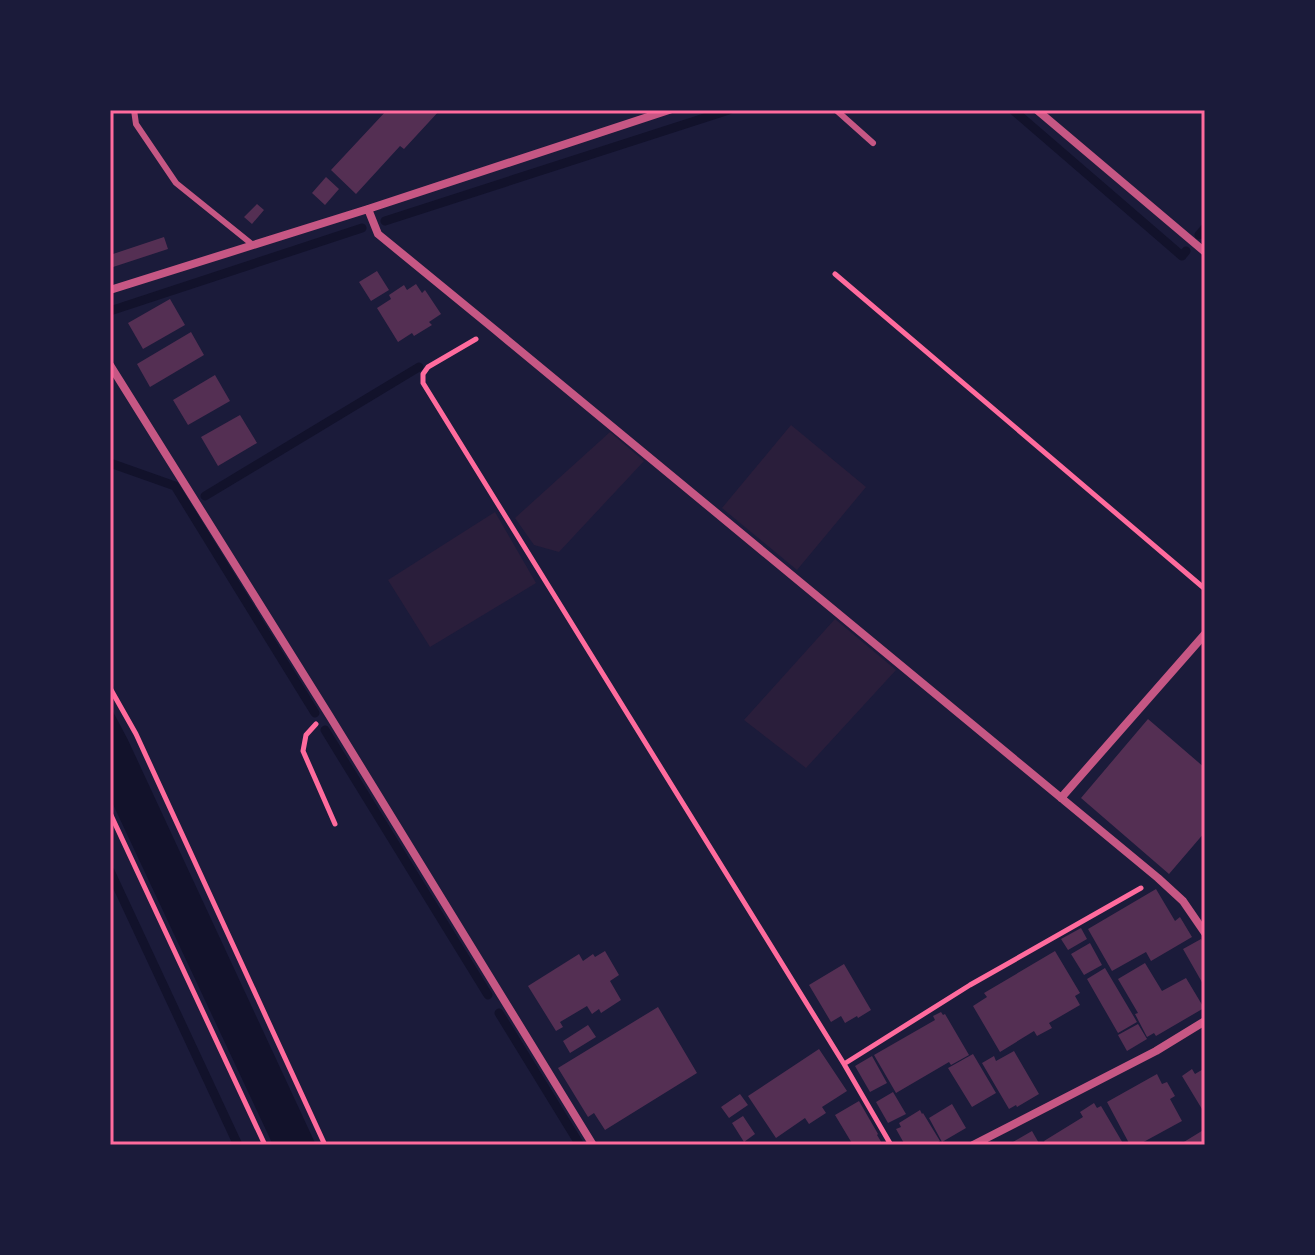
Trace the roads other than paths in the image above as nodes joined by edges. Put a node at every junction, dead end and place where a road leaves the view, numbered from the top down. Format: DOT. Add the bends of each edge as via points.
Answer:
graph roads {
  1 [pos="134,110"];
  2 [pos="669,110"];
  3 [pos="836,110"];
  4 [pos="1037,110"];
  5 [pos="873,143"];
  6 [pos="368,209"];
  7 [pos="253,245"];
  8 [pos="1205,252"];
  9 [pos="110,290"];
  10 [pos="110,365"];
  11 [pos="1205,634"];
  12 [pos="1061,798"];
  13 [pos="1205,933"];
  14 [pos="1205,1021"];
  15 [pos="593,1145"];
  16 [pos="973,1145"];
  1 -- 7 [label="lane" via="136,124 176,183"];
  2 -- 6 [label="street"];
  3 -- 5 [label="lane"];
  4 -- 8 [label="street"];
  6 -- 7 [label="street"];
  6 -- 12 [label="street" via="378,234"];
  7 -- 9 [label="street"];
  10 -- 15 [label="street"];
  11 -- 12 [label="street"];
  12 -- 13 [label="street" via="1183,901"];
  14 -- 16 [label="street"];
}
